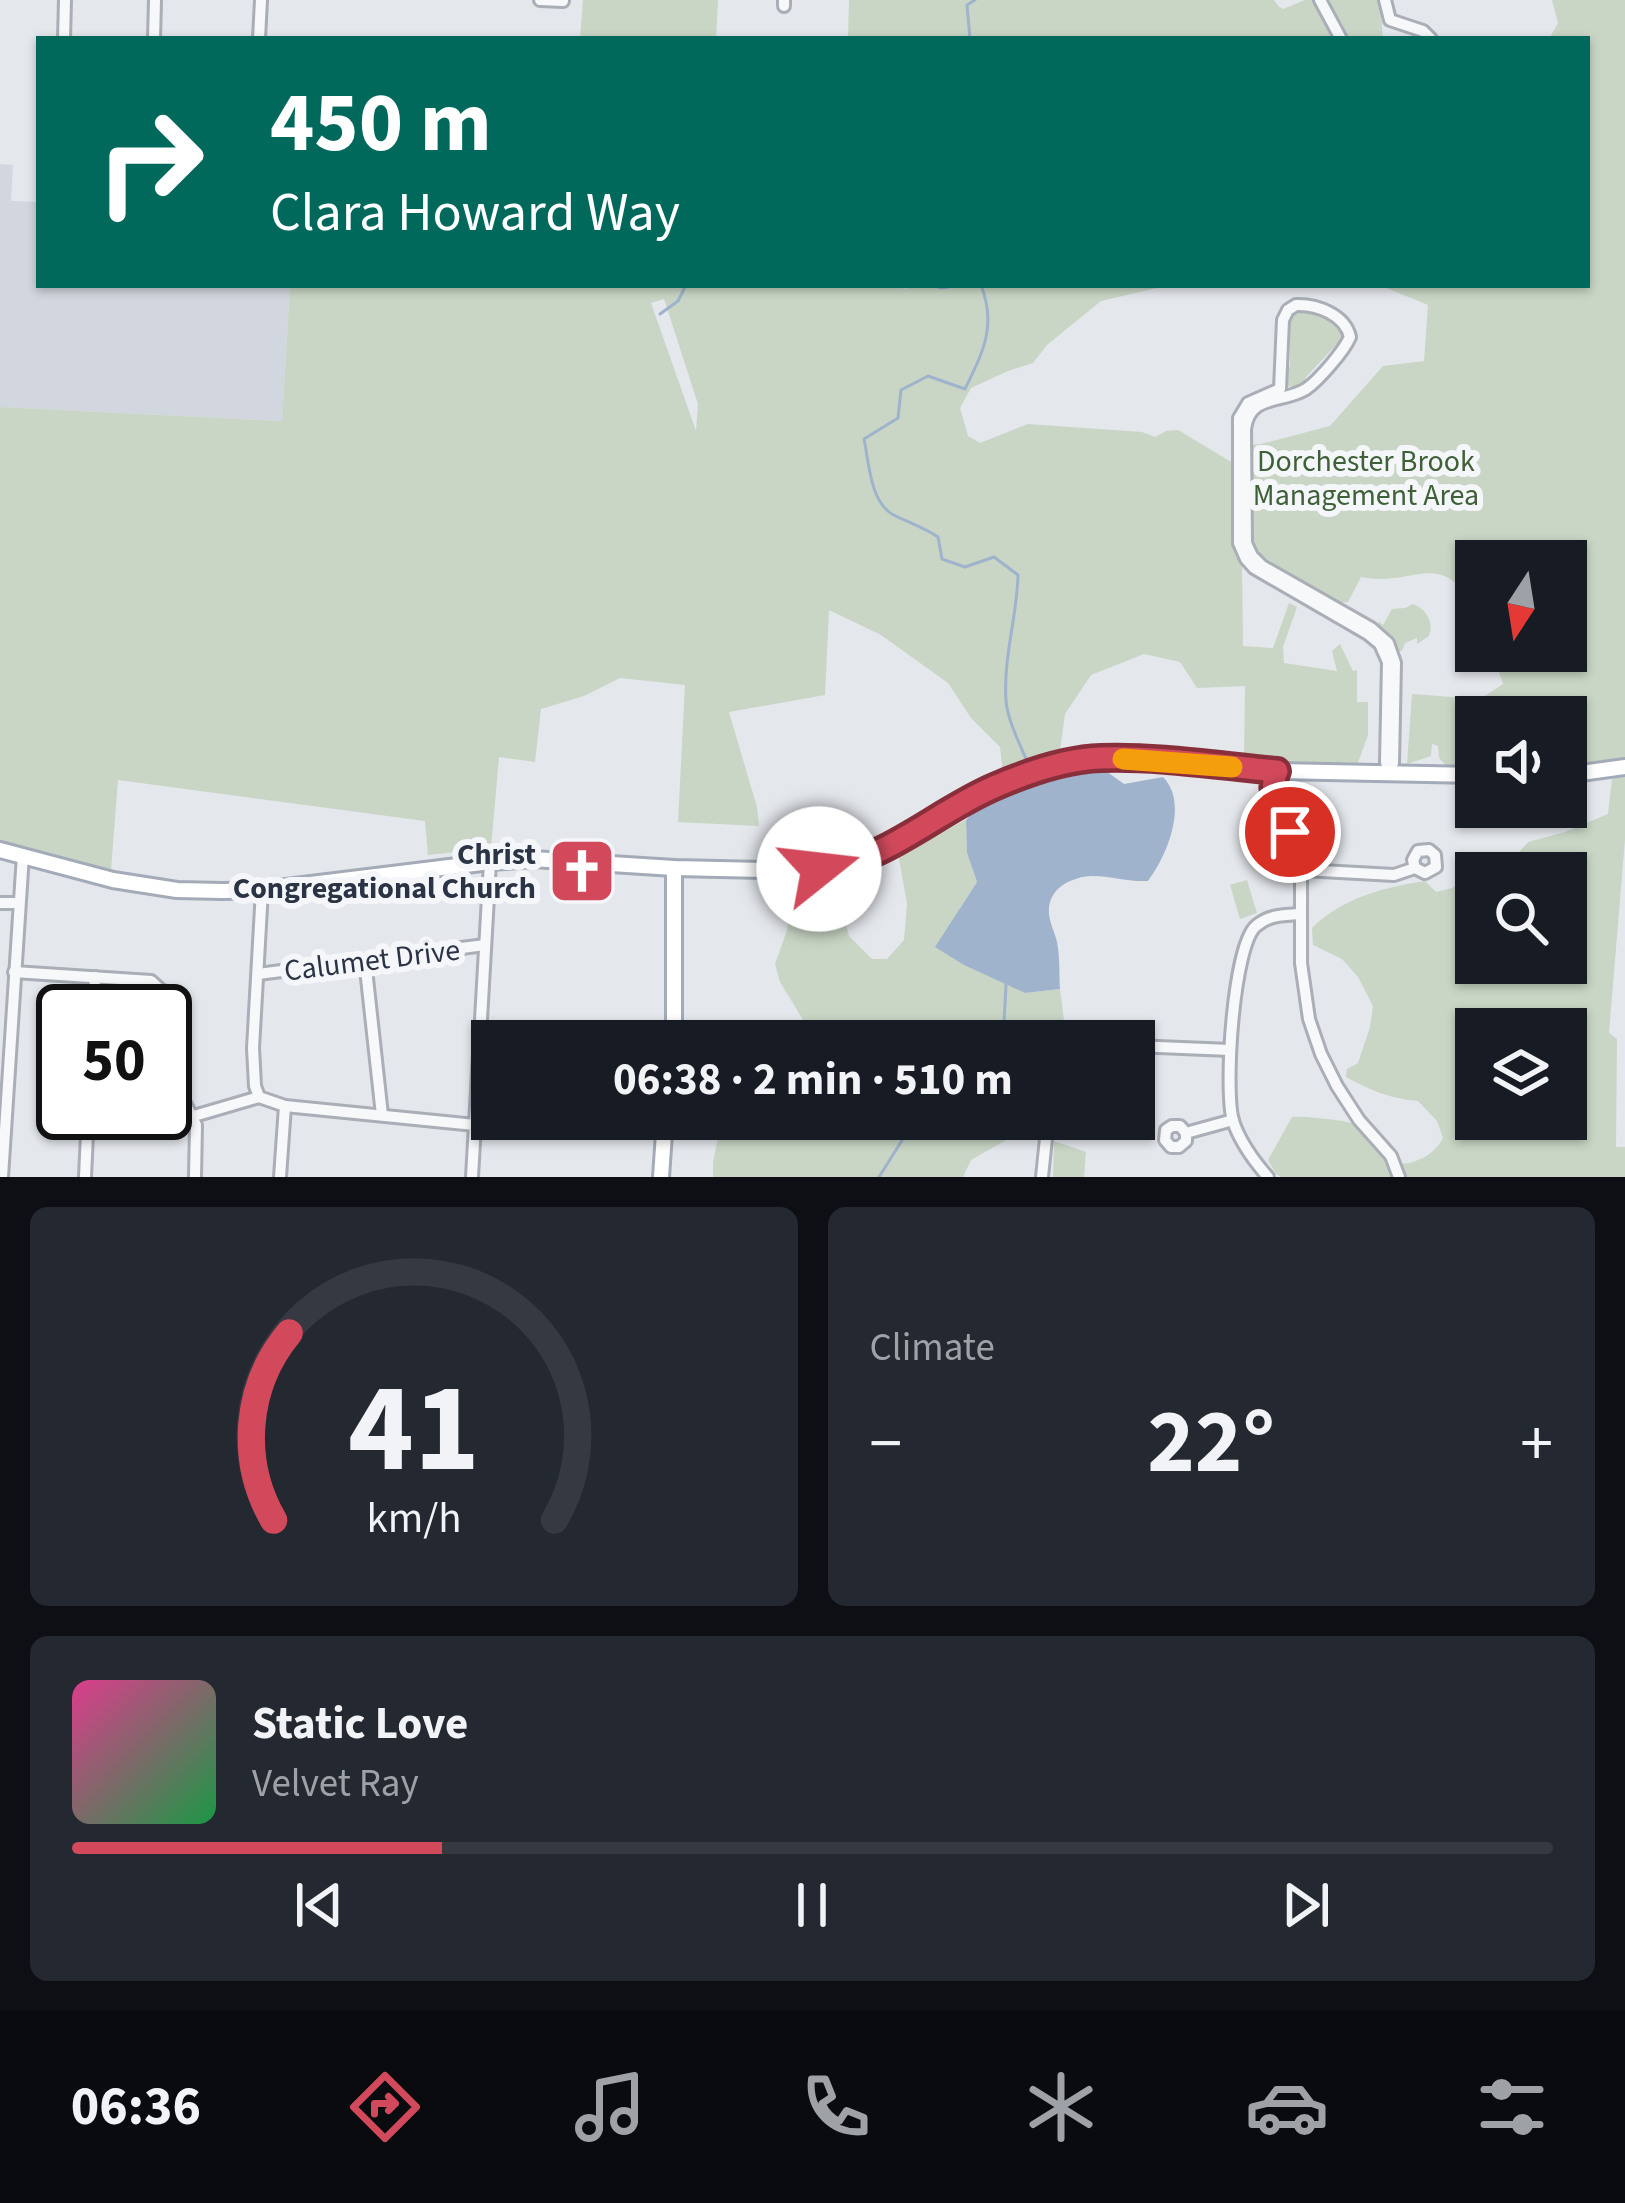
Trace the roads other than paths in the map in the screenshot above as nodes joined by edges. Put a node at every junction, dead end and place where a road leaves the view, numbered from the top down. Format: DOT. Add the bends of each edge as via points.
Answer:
graph roads {
  1 [pos="65,0"];
  2 [pos="155,0"];
  3 [pos="260,0"];
  4 [pos="540,0"];
  5 [pos="1320,0"];
  6 [pos="1385,0"];
  7 [pos="563,1"];
  8 [pos="64,36"];
  9 [pos="154,36"];
  10 [pos="259,36"];
  11 [pos="1339,36"];
  12 [pos="1428,36"];
  13 [pos="1286,391"];
  14 [pos="1625,767"];
  15 [pos="1277,771"];
  16 [pos="1587,772"];
  17 [pos="1389,775"];
  18 [pos="1455,776"];
  19 [pos="0,850"];
  20 [pos="23,855"];
  21 [pos="490,862"];
  22 [pos="674,868"];
  23 [pos="1415,868"];
  24 [pos="1303,870"];
  25 [pos="262,890"];
  26 [pos="0,903"];
  27 [pos="19,903"];
  28 [pos="1300,914"];
  29 [pos="485,945"];
  30 [pos="365,960"];
  31 [pos="14,972"];
  32 [pos="258,974"];
  33 [pos="95,977"];
  34 [pos="95,984"];
  35 [pos="155,984"];
  36 [pos="481,1020"];
  37 [pos="674,1020"];
  38 [pos="1155,1047"];
  39 [pos="1230,1050"];
  40 [pos="259,1097"];
  41 [pos="285,1106"];
  42 [pos="192,1112"];
  43 [pos="382,1115"];
  44 [pos="194,1116"];
  45 [pos="1233,1120"];
  46 [pos="471,1125"];
  47 [pos="1186,1133"];
  48 [pos="87,1140"];
  49 [pos="474,1140"];
  50 [pos="663,1140"];
  51 [pos="1046,1140"];
  52 [pos="2,1177"];
  53 [pos="85,1177"];
  54 [pos="195,1177"];
  55 [pos="280,1177"];
  56 [pos="472,1177"];
  57 [pos="661,1177"];
  58 [pos="1042,1177"];
  59 [pos="1268,1177"];
  60 [pos="1400,1177"];
  1 -- 8 [label="street"];
  2 -- 9 [label="street"];
  3 -- 10 [label="street"];
  4 -- 7 [label="street"];
  5 -- 11 [label="street"];
  6 -- 12 [label="street" via="1390,20"];
  13 -- 13 [label="street" via="1307,388 1347,346 1342,320 1307,305 1288,310"];
  13 -- 17 [label="street" via="1247,418 1246,538 1262,566 1385,639"];
  14 -- 16 [label="main road"];
  15 -- 17 [label="main road"];
  15 -- 22 [label="main road" via="1117,758 1070,763 993,788 861,860 819,869"];
  15 -- 24 [label="street" via="1275,802 1298,840"];
  17 -- 18 [label="main road"];
  19 -- 20 [label="main road"];
  20 -- 25 [label="main road" via="177,890"];
  20 -- 27 [label="street"];
  21 -- 22 [label="main road"];
  21 -- 25 [label="main road"];
  21 -- 29 [label="street"];
  22 -- 37 [label="main road"];
  23 -- 24 [label="street" via="1394,875"];
  24 -- 28 [label="street"];
  25 -- 32 [label="street"];
  26 -- 27 [label="street"];
  27 -- 31 [label="street"];
  28 -- 39 [label="street" via="1268,918 1247,937"];
  28 -- 60 [label="street" via="1303,989 1321,1054"];
  29 -- 30 [label="street, Calumet Drive"];
  29 -- 36 [label="street"];
  30 -- 32 [label="street, Calumet Drive"];
  30 -- 43 [label="street"];
  31 -- 33 [label="street"];
  31 -- 52 [label="street"];
  32 -- 40 [label="street"];
  33 -- 34 [label="street"];
  33 -- 35 [label="street"];
  38 -- 39 [label="street"];
  39 -- 45 [label="street"];
  40 -- 41 [label="street"];
  40 -- 44 [label="street"];
  41 -- 43 [label="street"];
  41 -- 55 [label="street"];
  42 -- 44 [label="street"];
  43 -- 46 [label="street"];
  44 -- 54 [label="street"];
  45 -- 47 [label="street"];
  45 -- 59 [label="street"];
  48 -- 53 [label="street"];
  49 -- 56 [label="street"];
  50 -- 57 [label="main road"];
  51 -- 58 [label="street"];
}
